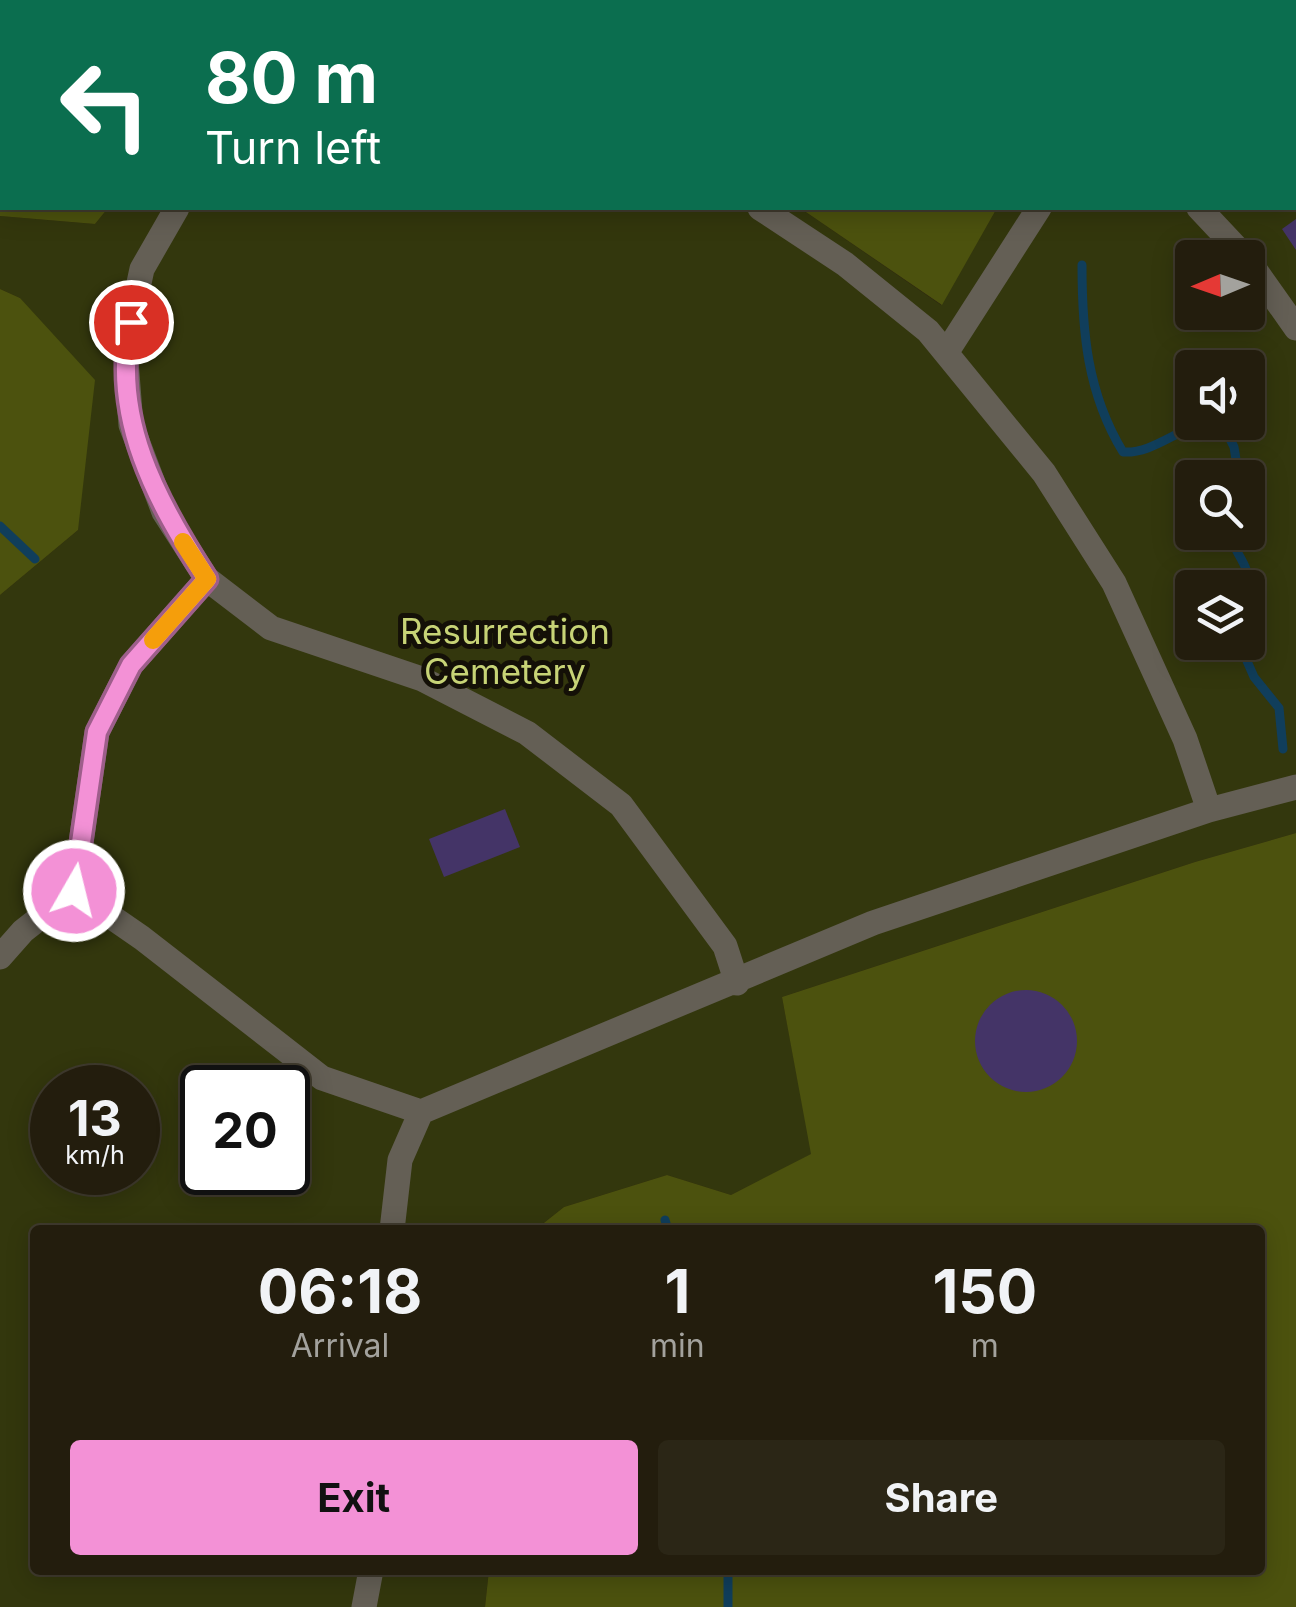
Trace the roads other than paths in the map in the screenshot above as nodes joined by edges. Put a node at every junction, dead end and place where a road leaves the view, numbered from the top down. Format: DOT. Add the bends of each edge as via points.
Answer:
graph roads {
  1 [pos="176,210"];
  2 [pos="763,210"];
  3 [pos="1038,210"];
  4 [pos="1201,210"];
  5 [pos="1229,240"];
  6 [pos="1265,284"];
  7 [pos="1296,328"];
  8 [pos="946,352"];
  9 [pos="207,579"];
  10 [pos="1296,787"];
  11 [pos="1209,810"];
  12 [pos="74,891"];
  13 [pos="0,957"];
  14 [pos="737,983"];
  15 [pos="422,1112"];
  16 [pos="393,1225"];
  17 [pos="370,1575"];
  18 [pos="364,1607"];
  1 -- 9 [label="lane" via="142,270 125,348 130,425 164,512"];
  2 -- 8 [label="lane" via="844,264"];
  3 -- 8 [label="lane"];
  4 -- 5 [label="lane"];
  6 -- 7 [label="lane"];
  8 -- 11 [label="lane" via="1044,474 1114,583"];
  9 -- 12 [label="lane" via="131,665 97,732"];
  9 -- 14 [label="lane" via="271,628 422,679 527,733 620,805 725,946"];
  10 -- 11 [label="lane"];
  11 -- 14 [label="lane" via="873,923"];
  12 -- 13 [label="lane"];
  12 -- 15 [label="lane" via="322,1078"];
  14 -- 15 [label="lane"];
  15 -- 16 [label="lane" via="400,1160"];
  17 -- 18 [label="lane"];
}
